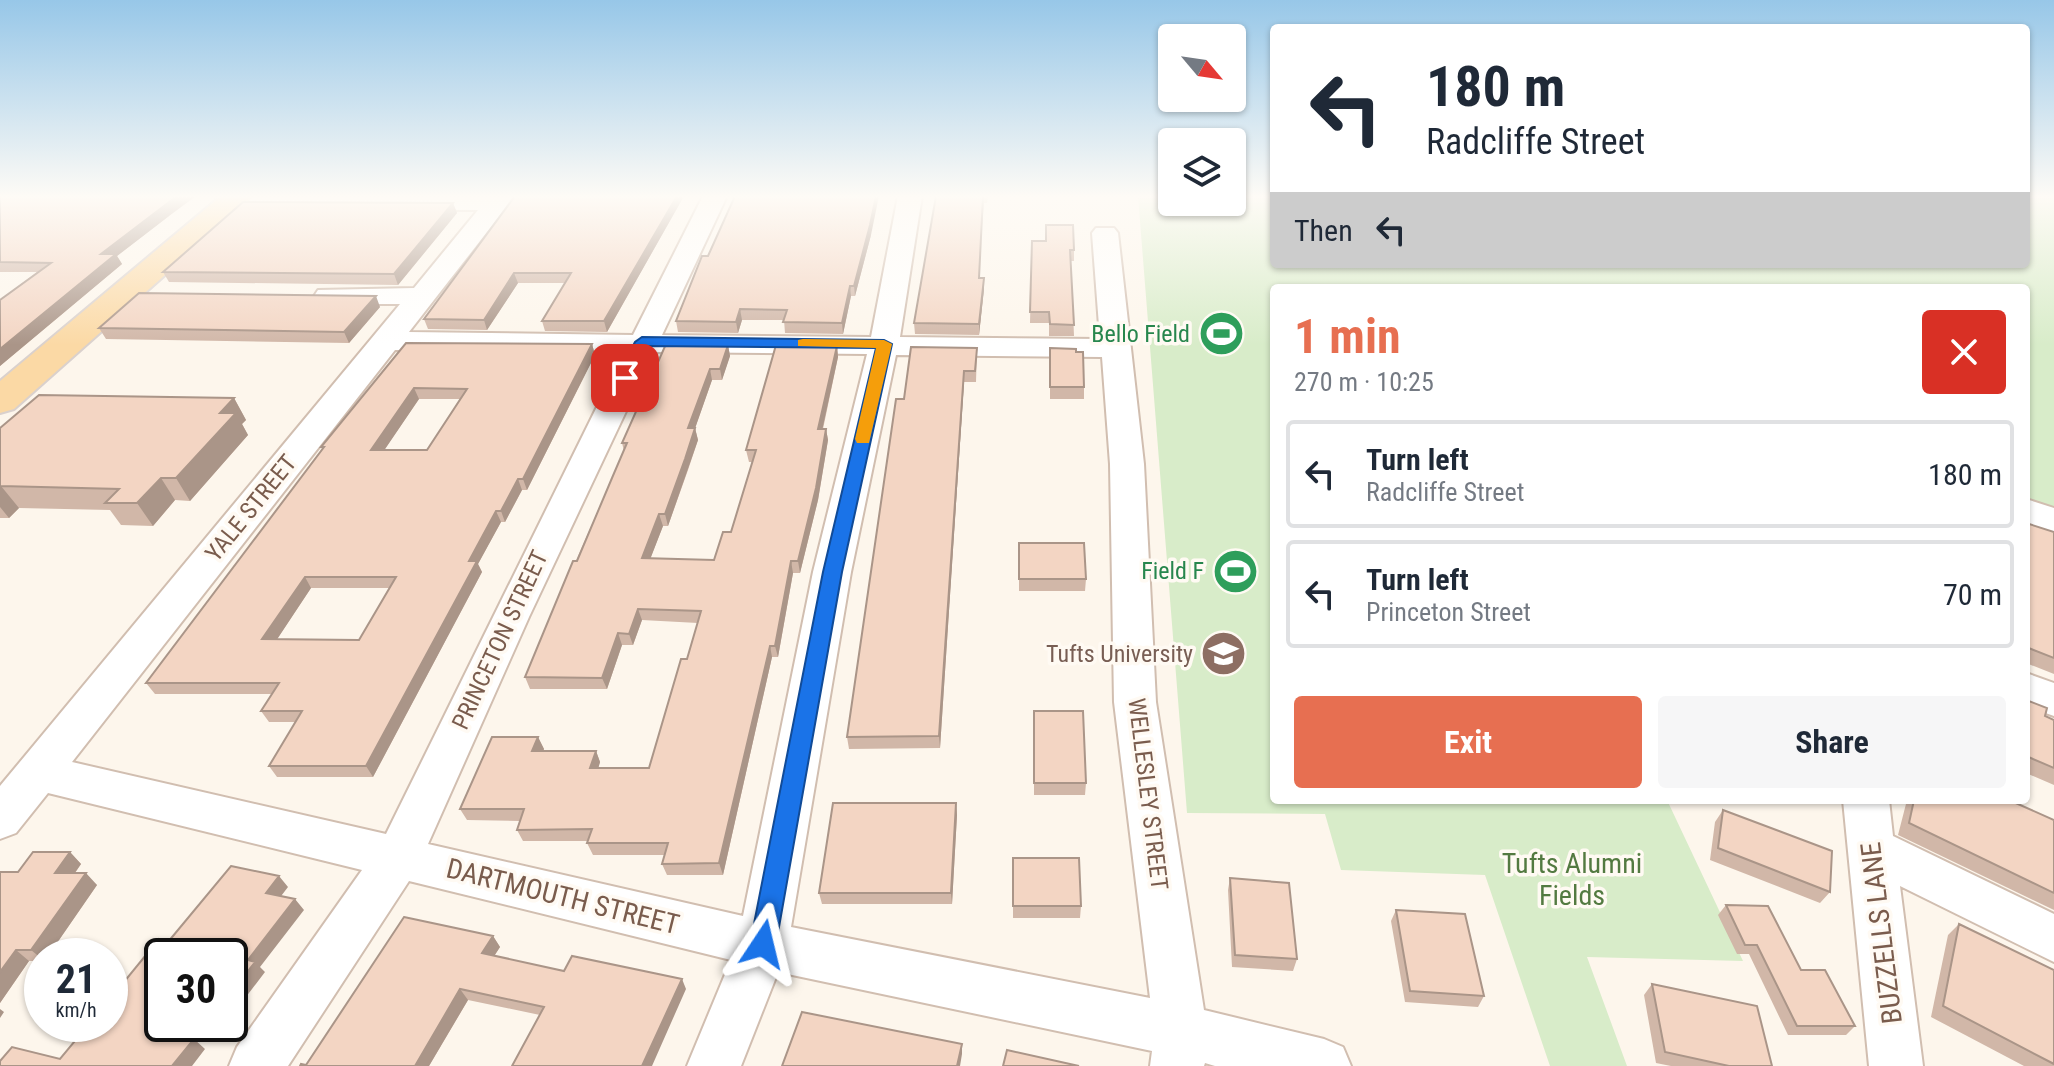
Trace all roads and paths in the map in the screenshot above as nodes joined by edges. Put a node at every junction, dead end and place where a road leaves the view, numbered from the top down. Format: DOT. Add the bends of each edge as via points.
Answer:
graph roads {
  1 [pos="181,246"];
  2 [pos="463,246"];
  3 [pos="690,246"];
  4 [pos="901,246"];
  5 [pos="1106,246"];
  6 [pos="126,293"];
  7 [pos="165,294"];
  8 [pos="307,295"];
  9 [pos="422,296"];
  10 [pos="386,341"];
  11 [pos="642,342"];
  12 [pos="884,344"];
  13 [pos="1117,348"];
  14 [pos="0,401"];
  15 [pos="2030,512"];
  16 [pos="2054,521"];
  17 [pos="2030,691"];
  18 [pos="2054,700"];
  19 [pos="38,772"];
  20 [pos="0,819"];
  21 [pos="1869,824"];
  22 [pos="398,858"];
  23 [pos="2054,939"];
  24 [pos="763,944"];
  25 [pos="1179,1048"];
  26 [pos="256,1066"];
  27 [pos="714,1066"];
  28 [pos="1324,1066"];
  29 [pos="1896,1066"];
  1 -- 6 [label="main road"];
  2 -- 9 [label="street, YALE STREET"];
  3 -- 11 [label="street, PRINCETON STREET"];
  4 -- 12 [label="street"];
  5 -- 13 [label="street, WELLESLEY STREET"];
  6 -- 7 [label="street"];
  6 -- 14 [label="main road"];
  8 -- 9 [label="street"];
  9 -- 10 [label="street, YALE STREET"];
  10 -- 11 [label="street"];
  10 -- 19 [label="street, YALE STREET"];
  11 -- 12 [label="street"];
  11 -- 22 [label="street, PRINCETON STREET"];
  12 -- 13 [label="street"];
  12 -- 24 [label="street" via="832,572"];
  13 -- 25 [label="street, WELLESLEY STREET" via="1127,464 1135,702"];
  15 -- 16 [label="street"];
  17 -- 18 [label="street"];
  19 -- 20 [label="street, YALE STREET"];
  19 -- 22 [label="street, DARTMOUTH STREET"];
  21 -- 23 [label="street"];
  21 -- 29 [label="street, BUZZELLS LANE"];
  22 -- 24 [label="street, DARTMOUTH STREET"];
  22 -- 26 [label="street, PRINCETON STREET"];
  24 -- 25 [label="street, DARTMOUTH STREET"];
  24 -- 27 [label="street"];
  25 -- 28 [label="street, DARTMOUTH STREET"];
}
